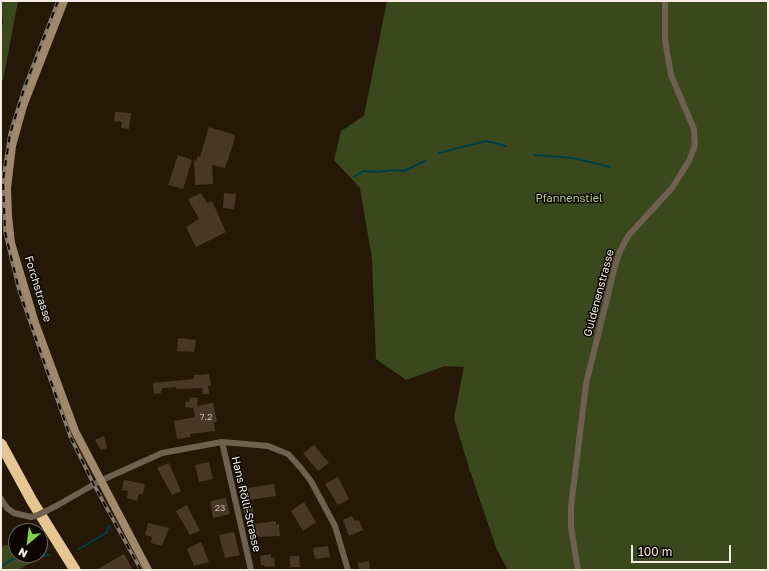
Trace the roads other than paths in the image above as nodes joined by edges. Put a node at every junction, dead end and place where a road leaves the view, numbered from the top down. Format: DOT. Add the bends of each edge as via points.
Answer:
graph roads {
  1 [pos="64,1"];
  2 [pos="665,1"];
  3 [pos="222,442"];
  4 [pos="1,444"];
  5 [pos="1,458"];
  6 [pos="100,481"];
  7 [pos="1,499"];
  8 [pos="67,570"];
  9 [pos="75,570"];
  10 [pos="148,570"];
  11 [pos="251,570"];
  12 [pos="348,570"];
  13 [pos="578,570"];
  1 -- 6 [label="main road, Forchstrasse" via="31,84 16,132 8,174 8,216 11,243 35,323 75,431"];
  2 -- 13 [label="street, Guldenenstrasse" via="664,40 671,75 694,129 695,145 689,161 672,188 628,236 620,251 586,384 571,507 571,527"];
  3 -- 6 [label="street" via="162,453"];
  3 -- 11 [label="street, Hans Rölli-Strasse"];
  3 -- 12 [label="street" via="268,446 288,454 315,487 334,526"];
  4 -- 9 [label="highway" via="32,501"];
  5 -- 8 [label="highway" via="25,503"];
  6 -- 7 [label="street, bridge" via="31,517 14,513"];
  6 -- 10 [label="main road, Forchstrasse"];
}
